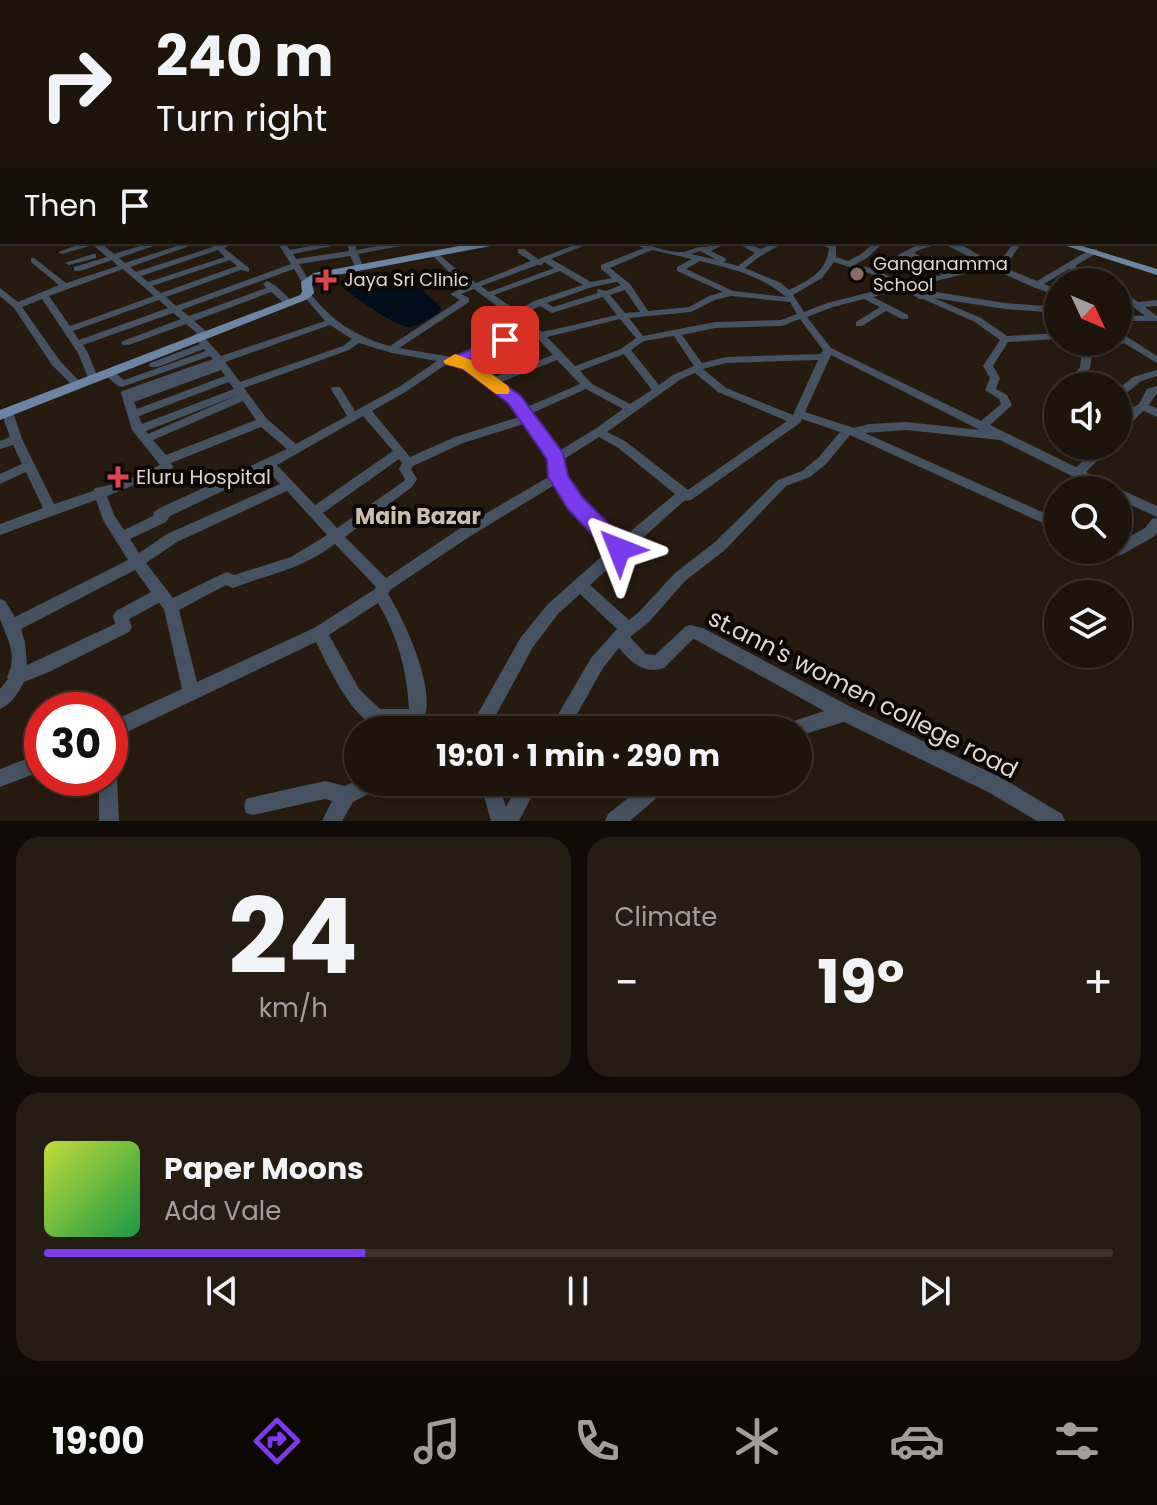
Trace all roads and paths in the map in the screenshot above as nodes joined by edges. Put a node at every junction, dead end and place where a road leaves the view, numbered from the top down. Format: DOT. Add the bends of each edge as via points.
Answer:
graph roads {
  1 [pos="124,244"];
  2 [pos="141,244"];
  3 [pos="191,244"];
  4 [pos="282,244"];
  5 [pos="370,244"];
  6 [pos="466,244"];
  7 [pos="582,244"];
  8 [pos="639,244"];
  9 [pos="720,244"];
  10 [pos="743,244"];
  11 [pos="777,244"];
  12 [pos="836,244"];
  13 [pos="878,244"];
  14 [pos="934,244"];
  15 [pos="951,244"];
  16 [pos="1017,244"];
  17 [pos="1067,244"];
  18 [pos="215,245"];
  19 [pos="350,245"];
  20 [pos="101,248"];
  21 [pos="650,248"];
  22 [pos="706,250"];
  23 [pos="521,251"];
  24 [pos="1094,251"];
  25 [pos="760,252"];
  26 [pos="287,253"];
  27 [pos="435,253"];
  28 [pos="908,253"];
  29 [pos="678,255"];
  30 [pos="229,258"];
  31 [pos="698,259"];
  32 [pos="833,259"];
  33 [pos="34,260"];
  34 [pos="542,262"];
  35 [pos="851,263"];
  36 [pos="293,264"];
  37 [pos="991,265"];
  38 [pos="124,266"];
  39 [pos="359,266"];
  40 [pos="735,266"];
  41 [pos="242,267"];
  42 [pos="1071,267"];
  43 [pos="558,269"];
  44 [pos="1157,272"];
  45 [pos="877,273"];
  46 [pos="136,275"];
  47 [pos="949,275"];
  48 [pos="258,277"];
  49 [pos="617,279"];
  50 [pos="147,285"];
  51 [pos="592,285"];
  52 [pos="1036,285"];
  53 [pos="65,286"];
  54 [pos="477,286"];
  55 [pos="627,286"];
  56 [pos="902,287"];
  57 [pos="273,288"];
  58 [pos="307,288"];
  59 [pos="1044,288"];
  60 [pos="0,291"];
  61 [pos="731,293"];
  62 [pos="490,294"];
  63 [pos="605,294"];
  64 [pos="45,296"];
  65 [pos="160,296"];
  66 [pos="638,297"];
  67 [pos="790,297"];
  68 [pos="866,297"];
  69 [pos="921,297"];
  70 [pos="288,302"];
  71 [pos="540,302"];
  72 [pos="1132,302"];
  73 [pos="1157,303"];
  74 [pos="612,304"];
  75 [pos="1136,305"];
  76 [pos="17,306"];
  77 [pos="173,307"];
  78 [pos="886,307"];
  79 [pos="1044,309"];
  80 [pos="516,314"];
  81 [pos="646,314"];
  82 [pos="623,316"];
  83 [pos="804,316"];
  84 [pos="905,317"];
  85 [pos="1132,318"];
  86 [pos="1156,319"];
  87 [pos="187,320"];
  88 [pos="330,322"];
  89 [pos="859,324"];
  90 [pos="68,330"];
  91 [pos="535,332"];
  92 [pos="676,333"];
  93 [pos="1044,337"];
  94 [pos="358,339"];
  95 [pos="641,339"];
  96 [pos="1005,339"];
  97 [pos="126,343"];
  98 [pos="1132,343"];
  99 [pos="77,344"];
  100 [pos="392,349"];
  101 [pos="626,350"];
  102 [pos="826,353"];
  103 [pos="558,356"];
  104 [pos="449,360"];
  105 [pos="1157,360"];
  106 [pos="223,366"];
  107 [pos="698,368"];
  108 [pos="573,370"];
  109 [pos="1157,373"];
  110 [pos="93,378"];
  111 [pos="492,382"];
  112 [pos="1132,383"];
  113 [pos="77,384"];
  114 [pos="586,385"];
  115 [pos="336,389"];
  116 [pos="657,389"];
  117 [pos="1157,389"];
  118 [pos="129,404"];
  119 [pos="1132,407"];
  120 [pos="631,409"];
  121 [pos="1139,409"];
  122 [pos="4,413"];
  123 [pos="1157,413"];
  124 [pos="360,414"];
  125 [pos="527,415"];
  126 [pos="1132,416"];
  127 [pos="798,417"];
  128 [pos="263,422"];
  129 [pos="984,424"];
  130 [pos="850,431"];
  131 [pos="599,432"];
  132 [pos="1001,436"];
  133 [pos="16,439"];
  134 [pos="0,445"];
  135 [pos="295,450"];
  136 [pos="404,458"];
  137 [pos="556,458"];
  138 [pos="1091,460"];
  139 [pos="164,461"];
  140 [pos="269,464"];
  141 [pos="28,466"];
  142 [pos="1077,473"];
  143 [pos="1083,476"];
  144 [pos="558,477"];
  145 [pos="0,479"];
  146 [pos="289,485"];
  147 [pos="99,491"];
  148 [pos="684,494"];
  149 [pos="1132,500"];
  150 [pos="50,510"];
  151 [pos="315,512"];
  152 [pos="1157,512"];
  153 [pos="1044,519"];
  154 [pos="1157,523"];
  155 [pos="0,530"];
  156 [pos="123,536"];
  157 [pos="336,536"];
  158 [pos="1132,542"];
  159 [pos="619,549"];
  160 [pos="137,562"];
  161 [pos="579,584"];
  162 [pos="382,590"];
  163 [pos="166,600"];
  164 [pos="0,606"];
  165 [pos="12,626"];
  166 [pos="624,632"];
  167 [pos="319,633"];
  168 [pos="15,677"];
  169 [pos="191,693"];
  170 [pos="0,701"];
  171 [pos="845,713"];
  172 [pos="376,716"];
  173 [pos="417,716"];
  174 [pos="486,716"];
  175 [pos="566,716"];
  176 [pos="128,723"];
  177 [pos="812,723"];
  178 [pos="24,769"];
  179 [pos="0,778"];
  180 [pos="344,795"];
  181 [pos="108,796"];
  182 [pos="345,796"];
  183 [pos="493,796"];
  184 [pos="522,796"];
  185 [pos="645,796"];
  186 [pos="253,806"];
  187 [pos="109,821"];
  188 [pos="332,821"];
  189 [pos="501,821"];
  190 [pos="509,821"];
  191 [pos="615,821"];
  192 [pos="1055,821"];
  1 -- 20 [label="street"];
  2 -- 20 [label="street"];
  3 -- 38 [label="street"];
  4 -- 26 [label="street"];
  5 -- 19 [label="street"];
  6 -- 27 [label="main road"];
  7 -- 34 [label="street"];
  8 -- 21 [label="street"];
  9 -- 22 [label="street"];
  10 -- 25 [label="street"];
  11 -- 25 [label="street"];
  12 -- 32 [label="street"];
  13 -- 35 [label="street"];
  14 -- 28 [label="street"];
  15 -- 37 [label="street"];
  16 -- 37 [label="street" via="1011,254"];
  17 -- 24 [label="main road"];
  18 -- 30 [label="street"];
  18 -- 46 [label="street"];
  19 -- 26 [label="street"];
  19 -- 36 [label="street"];
  19 -- 39 [label="street"];
  20 -- 20 [label="street" via="68,261"];
  20 -- 38 [label="street"];
  21 -- 29 [label="street"];
  21 -- 49 [label="street" via="604,267"];
  22 -- 29 [label="street"];
  22 -- 40 [label="street"];
  23 -- 34 [label="street"];
  24 -- 42 [label="street"];
  24 -- 44 [label="main road"];
  25 -- 40 [label="street"];
  26 -- 36 [label="street"];
  27 -- 39 [label="main road"];
  27 -- 54 [label="street"];
  28 -- 45 [label="street"];
  28 -- 47 [label="street"];
  29 -- 31 [label="street"];
  30 -- 41 [label="street"];
  30 -- 50 [label="street"];
  31 -- 40 [label="street"];
  31 -- 61 [label="street" via="680,269"];
  32 -- 35 [label="street"];
  32 -- 67 [label="street" via="827,271"];
  33 -- 53 [label="street"];
  34 -- 43 [label="street"];
  34 -- 54 [label="street"];
  35 -- 45 [label="street"];
  36 -- 48 [label="street"];
  36 -- 58 [label="street"];
  37 -- 47 [label="street"];
  37 -- 52 [label="street"];
  38 -- 46 [label="street"];
  38 -- 53 [label="street"];
  39 -- 58 [label="main road" via="318,275"];
  40 -- 67 [label="street"];
  41 -- 48 [label="street"];
  41 -- 65 [label="street"];
  42 -- 52 [label="street"];
  43 -- 51 [label="street"];
  43 -- 62 [label="street"];
  45 -- 56 [label="street"];
  46 -- 50 [label="street"];
  47 -- 56 [label="street"];
  48 -- 57 [label="street"];
  48 -- 77 [label="street"];
  49 -- 51 [label="street"];
  49 -- 55 [label="street"];
  50 -- 65 [label="street"];
  51 -- 63 [label="street"];
  51 -- 71 [label="street"];
  52 -- 59 [label="street"];
  53 -- 64 [label="street"];
  54 -- 62 [label="street"];
  54 -- 100 [label="street" via="454,294 466,300"];
  55 -- 63 [label="street"];
  55 -- 66 [label="street"];
  56 -- 68 [label="street"];
  56 -- 69 [label="street"];
  57 -- 70 [label="street"];
  57 -- 87 [label="street"];
  58 -- 70 [label="main road"];
  58 -- 88 [label="street"];
  60 -- 76 [label="street"];
  61 -- 67 [label="street"];
  61 -- 81 [label="street" via="691,309"];
  62 -- 80 [label="street"];
  63 -- 71 [label="street" via="552,310"];
  63 -- 74 [label="street"];
  64 -- 76 [label="street"];
  64 -- 90 [label="street"];
  65 -- 77 [label="street"];
  65 -- 90 [label="street"];
  66 -- 74 [label="street"];
  66 -- 81 [label="street"];
  67 -- 83 [label="street"];
  68 -- 78 [label="street"];
  68 -- 83 [label="street"];
  69 -- 79 [label="street"];
  69 -- 96 [label="street" via="978,320"];
  70 -- 106 [label="main road"];
  71 -- 80 [label="street"];
  72 -- 75 [label="street"];
  73 -- 75 [label="street"];
  74 -- 82 [label="street"];
  75 -- 86 [label="street"];
  76 -- 113 [label="street"];
  77 -- 87 [label="street"];
  77 -- 99 [label="street"];
  78 -- 84 [label="street"];
  78 -- 89 [label="street"];
  80 -- 91 [label="street"];
  81 -- 82 [label="street"];
  82 -- 91 [label="street"];
  82 -- 95 [label="street"];
  83 -- 92 [label="street" via="782,323 715,325"];
  83 -- 102 [label="street"];
  85 -- 86 [label="street"];
  87 -- 97 [label="street"];
  87 -- 106 [label="street"];
  88 -- 94 [label="street"];
  88 -- 106 [label="street"];
  90 -- 99 [label="street"];
  91 -- 103 [label="street"];
  91 -- 104 [label="street"];
  92 -- 95 [label="street"];
  92 -- 107 [label="street"];
  93 -- 96 [label="street"];
  94 -- 100 [label="street"];
  94 -- 106 [label="street" via="333,353"];
  95 -- 101 [label="street"];
  96 -- 129 [label="street" via="988,366 995,378 990,390 1007,405"];
  98 -- 105 [label="street"];
  99 -- 110 [label="street"];
  100 -- 104 [label="street"];
  101 -- 108 [label="street"];
  101 -- 116 [label="street"];
  102 -- 107 [label="street" via="726,360"];
  102 -- 127 [label="street"];
  102 -- 129 [label="street"];
  103 -- 108 [label="street"];
  103 -- 111 [label="street"];
  104 -- 111 [label="street" via="468,365"];
  104 -- 124 [label="street"];
  106 -- 118 [label="main road"];
  106 -- 118 [label="street"];
  106 -- 118 [label="street"];
  106 -- 118 [label="street"];
  106 -- 128 [label="street"];
  107 -- 116 [label="street"];
  107 -- 127 [label="street" via="722,390"];
  108 -- 114 [label="street"];
  109 -- 112 [label="street"];
  110 -- 113 [label="main road"];
  110 -- 118 [label="main road"];
  111 -- 125 [label="street"];
  113 -- 122 [label="main road"];
  114 -- 120 [label="street"];
  114 -- 125 [label="street"];
  115 -- 124 [label="street"];
  116 -- 120 [label="street"];
  117 -- 121 [label="street"];
  118 -- 139 [label="street"];
  119 -- 121 [label="street"];
  120 -- 131 [label="street"];
  121 -- 123 [label="street"];
  121 -- 126 [label="street"];
  122 -- 133 [label="street"];
  124 -- 135 [label="street"];
  124 -- 136 [label="street"];
  125 -- 136 [label="street"];
  125 -- 137 [label="street"];
  127 -- 130 [label="street"];
  127 -- 148 [label="street" via="687,497"];
  128 -- 135 [label="street"];
  128 -- 139 [label="street"];
  129 -- 132 [label="street"];
  130 -- 132 [label="street" via="896,426"];
  130 -- 153 [label="street"];
  130 -- 166 [label="street" via="806,474 782,483"];
  131 -- 137 [label="street"];
  131 -- 148 [label="street"];
  132 -- 142 [label="street"];
  133 -- 134 [label="street"];
  133 -- 141 [label="street"];
  135 -- 140 [label="street"];
  136 -- 151 [label="street"];
  136 -- 157 [label="street" via="408,484"];
  137 -- 144 [label="street"];
  138 -- 142 [label="street"];
  139 -- 147 [label="street" via="167,467 135,482"];
  140 -- 146 [label="street"];
  140 -- 156 [label="street"];
  141 -- 145 [label="street"];
  141 -- 150 [label="street"];
  142 -- 143 [label="street"];
  144 -- 159 [label="street" via="575,504"];
  144 -- 162 [label="street"];
  146 -- 151 [label="street"];
  146 -- 160 [label="street" via="172,538"];
  147 -- 150 [label="street"];
  147 -- 156 [label="street"];
  148 -- 159 [label="street"];
  149 -- 152 [label="street"];
  150 -- 155 [label="street"];
  151 -- 157 [label="street"];
  154 -- 158 [label="street"];
  156 -- 160 [label="street"];
  157 -- 162 [label="street"];
  157 -- 163 [label="street" via="302,559"];
  159 -- 161 [label="street"];
  160 -- 163 [label="street"];
  160 -- 165 [label="street"];
  161 -- 166 [label="street"];
  161 -- 174 [label="street" via="527,642"];
  162 -- 167 [label="street"];
  162 -- 173 [label="street" via="412,660"];
  163 -- 168 [label="street" via="121,616 124,627"];
  163 -- 169 [label="street"];
  164 -- 165 [label="street"];
  165 -- 168 [label="street" via="22,652"];
  166 -- 171 [label="street, st.ann's women college road" via="642,661 651,664 690,632 698,633"];
  166 -- 175 [label="street" via="597,663"];
  167 -- 169 [label="street"];
  167 -- 172 [label="street" via="353,695"];
  168 -- 170 [label="street" via="10,693"];
  169 -- 176 [label="street"];
  171 -- 177 [label="street"];
  171 -- 192 [label="street, st.ann's women college road" via="995,785"];
  178 -- 179 [label="street"];
  180 -- 186 [label="street" via="325,790"];
  181 -- 187 [label="street"];
  182 -- 188 [label="street"];
  183 -- 189 [label="street"];
  184 -- 190 [label="street"];
  185 -- 191 [label="street"];
}
